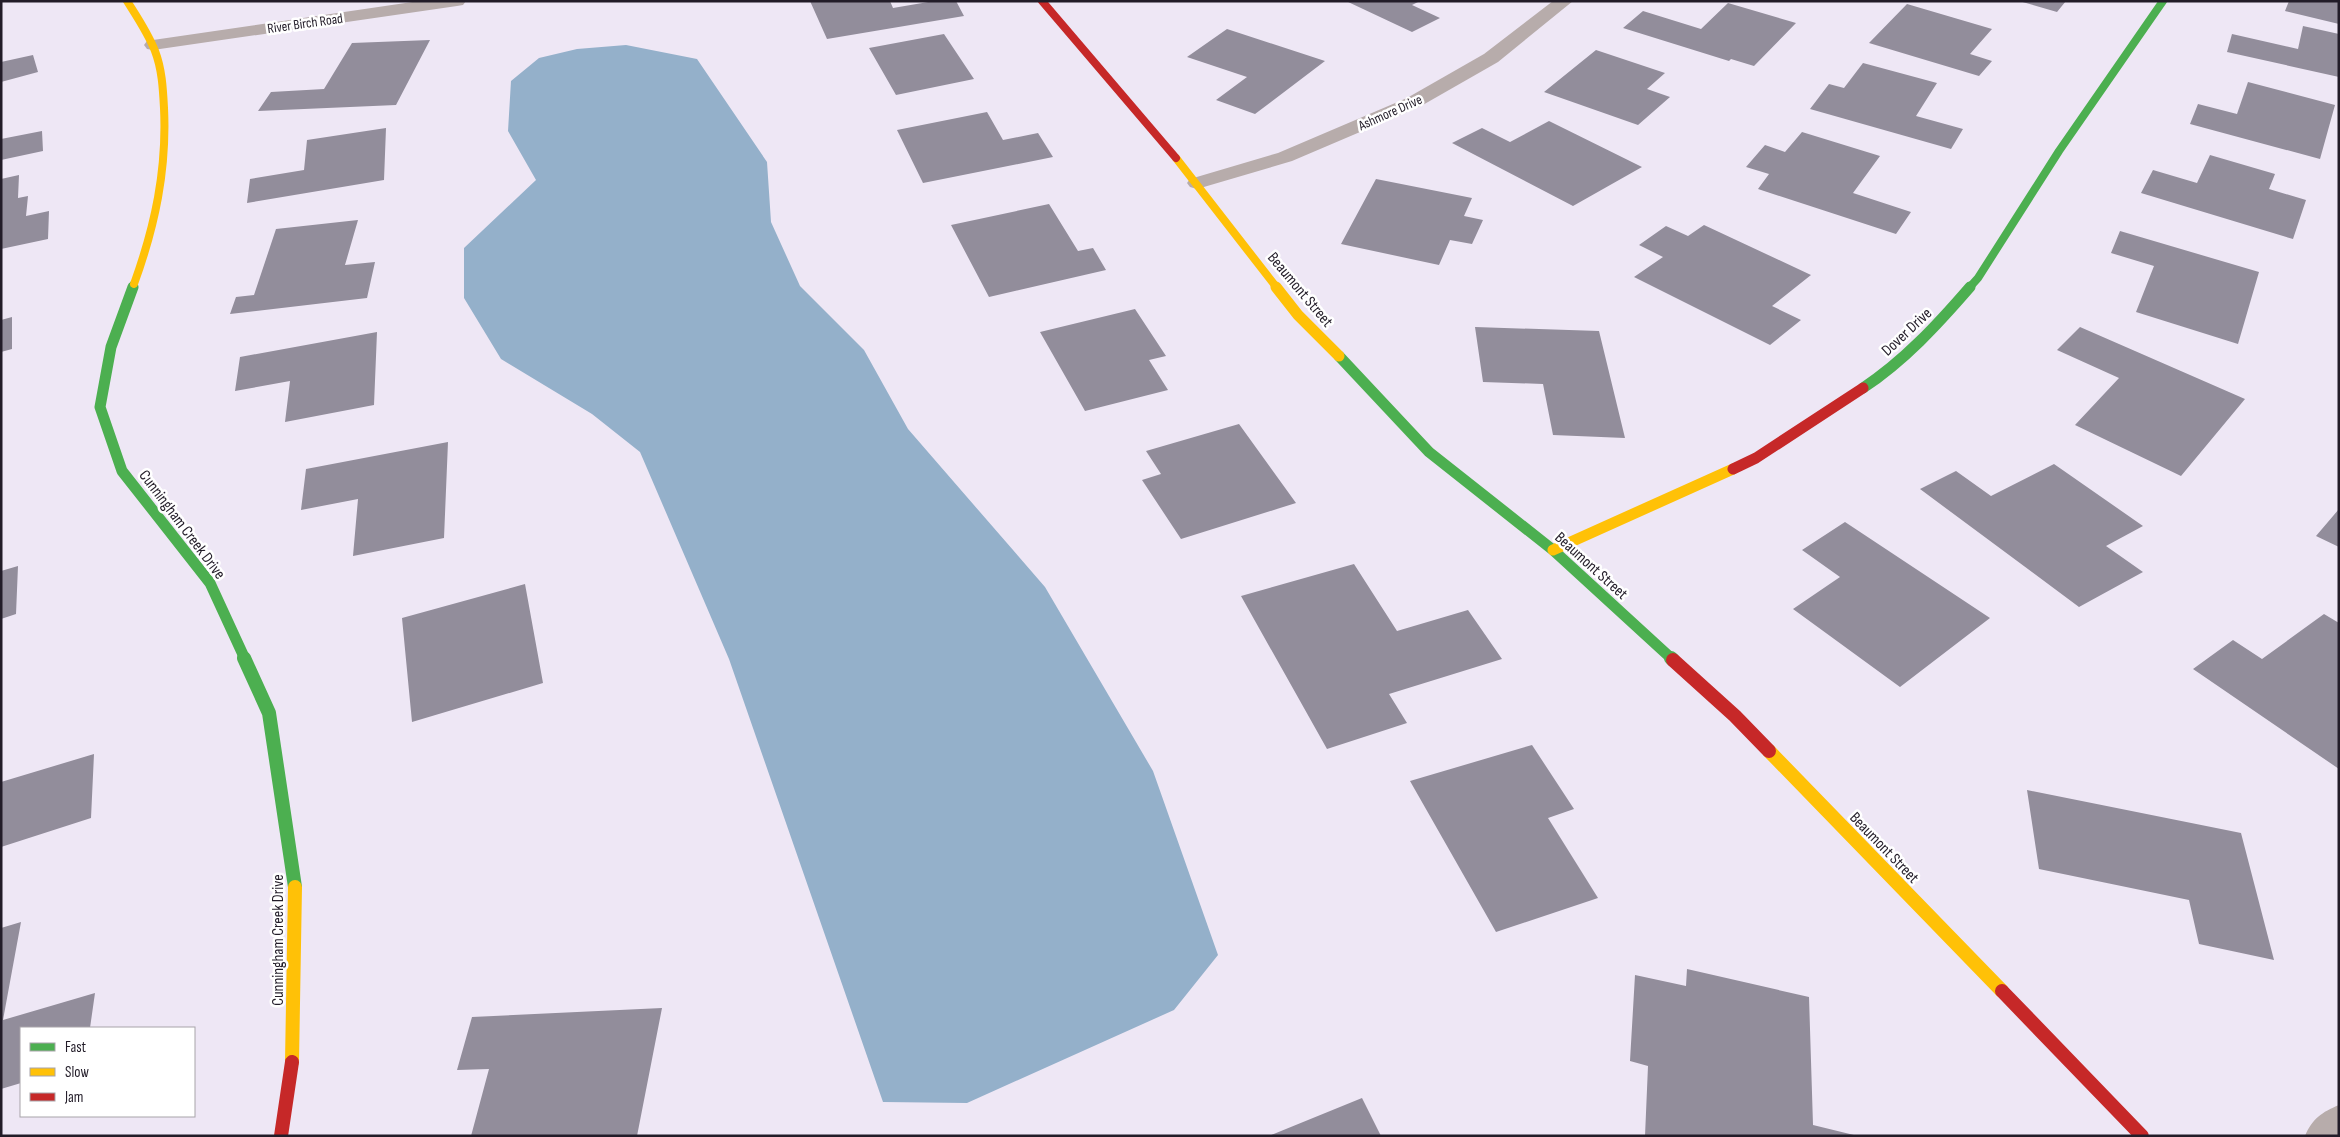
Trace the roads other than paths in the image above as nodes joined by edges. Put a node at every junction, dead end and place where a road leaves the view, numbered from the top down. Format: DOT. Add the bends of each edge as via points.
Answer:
graph roads {
  1 [pos="127,1"];
  2 [pos="457,1"];
  3 [pos="1042,1"];
  4 [pos="1564,1"];
  5 [pos="2163,1"];
  6 [pos="153,45"];
  7 [pos="1197,183"];
  8 [pos="1553,550"];
  9 [pos="2339,1123"];
  10 [pos="281,1136"];
  11 [pos="2142,1136"];
  12 [pos="2324,1136"];
  1 -- 6 [label="street, Cunningham Creek Drive"];
  2 -- 6 [label="street, River Birch Road"];
  3 -- 7 [label="street, Beaumont Street"];
  4 -- 7 [label="street, Ashmore Drive" via="1491,58 1414,102 1285,157"];
  5 -- 8 [label="street, Dover Drive" via="2059,151 1978,278 1939,323 1881,376 1756,458"];
  6 -- 10 [label="street, Cunningham Creek Drive" via="161,76 166,133 161,196 151,240 111,347 100,407 122,471 210,583 269,713 295,879 292,1062"];
  7 -- 8 [label="street, Beaumont Street" via="1298,315 1429,452"];
  8 -- 11 [label="street, Beaumont Street" via="1735,716"];
  9 -- 12 [label="street"];
}
